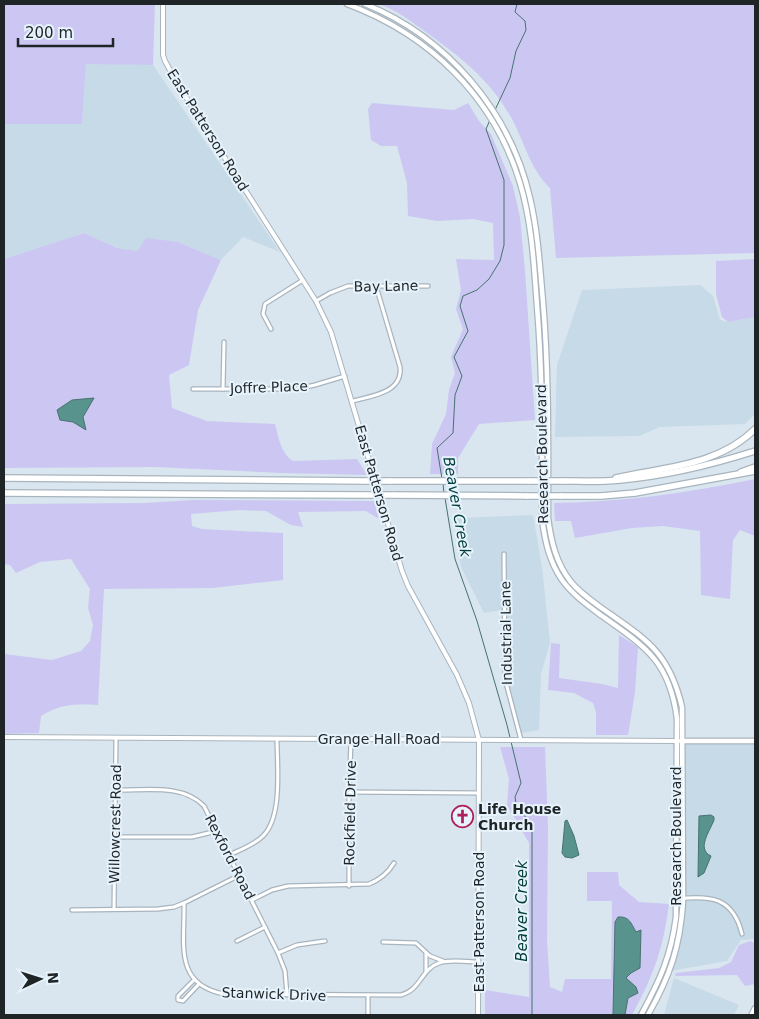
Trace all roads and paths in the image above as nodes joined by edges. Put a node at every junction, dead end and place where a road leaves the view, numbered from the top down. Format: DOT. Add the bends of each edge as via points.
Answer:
graph roads {
  1 [pos="163,4"];
  2 [pos="347,4"];
  3 [pos="365,4"];
  4 [pos="303,280"];
  5 [pos="376,286"];
  6 [pos="428,286"];
  7 [pos="316,301"];
  8 [pos="271,329"];
  9 [pos="224,342"];
  10 [pos="345,376"];
  11 [pos="193,389"];
  12 [pos="223,389"];
  13 [pos="353,401"];
  14 [pos="755,429"];
  15 [pos="755,451"];
  16 [pos="755,467"];
  17 [pos="755,472"];
  18 [pos="4,478"];
  19 [pos="710,480"];
  20 [pos="598,482"];
  21 [pos="4,493"];
  22 [pos="504,554"];
  23 [pos="4,738"];
  24 [pos="116,738"];
  25 [pos="277,739"];
  26 [pos="351,739"];
  27 [pos="479,740"];
  28 [pos="521,740"];
  29 [pos="680,741"];
  30 [pos="755,741"];
  31 [pos="115,790"];
  32 [pos="349,792"];
  33 [pos="479,793"];
  34 [pos="217,831"];
  35 [pos="115,837"];
  36 [pos="229,856"];
  37 [pos="394,864"];
  38 [pos="240,876"];
  39 [pos="349,886"];
  40 [pos="683,898"];
  41 [pos="677,899"];
  42 [pos="252,900"];
  43 [pos="184,904"];
  44 [pos="114,909"];
  45 [pos="72,910"];
  46 [pos="265,927"];
  47 [pos="742,934"];
  48 [pos="237,941"];
  49 [pos="325,941"];
  50 [pos="383,942"];
  51 [pos="426,952"];
  52 [pos="278,953"];
  53 [pos="445,962"];
  54 [pos="478,962"];
  55 [pos="426,972"];
  56 [pos="194,980"];
  57 [pos="198,985"];
  58 [pos="287,995"];
  59 [pos="368,996"];
  60 [pos="755,1009"];
  61 [pos="368,1015"];
  62 [pos="478,1015"];
  63 [pos="641,1015"];
  64 [pos="648,1015"];
  65 [pos="752,1015"];
  1 -- 4 [label="street, East Patterson Road" via="162,48 165,61"];
  2 -- 29 [label="main road, Research Boulevard" via="397,26 455,72 482,105 508,153 527,214 534,266 541,371 544,540 557,571 576,596 639,642 657,662 674,697"];
  3 -- 29 [label="main road, Research Boulevard" via="414,30 469,78 500,122 523,173 535,225 546,345 551,538 557,558 572,583 644,638 664,662 675,682 682,708"];
  4 -- 7 [label="street, East Patterson Road"];
  4 -- 8 [label="street" via="265,304 264,314"];
  5 -- 6 [label="street, Bay Lane"];
  5 -- 7 [label="street, Bay Lane" via="344,287"];
  5 -- 13 [label="street" via="400,375 391,388"];
  7 -- 10 [label="street, East Patterson Road" via="331,332"];
  9 -- 12 [label="street"];
  10 -- 12 [label="street, Joffre Place" via="297,389"];
  10 -- 13 [label="street, East Patterson Road"];
  11 -- 12 [label="street, Joffre Place"];
  13 -- 27 [label="street, East Patterson Road" via="402,571 457,675"];
  14 -- 20 [label="highway" via="732,447 706,459"];
  15 -- 20 [label="highway" via="682,472"];
  16 -- 19 [label="highway"];
  17 -- 19 [label="highway"];
  18 -- 20 [label="highway, bridge"];
  19 -- 21 [label="highway, bridge" via="601,496"];
  22 -- 28 [label="street, Industrial Lane" via="505,680"];
  23 -- 24 [label="street, Grange Hall Road"];
  24 -- 25 [label="street, Grange Hall Road"];
  24 -- 31 [label="street, Willowcrest Road"];
  25 -- 26 [label="street, Grange Hall Road"];
  25 -- 36 [label="street" via="277,801 273,822 259,839"];
  26 -- 27 [label="street, Grange Hall Road"];
  26 -- 32 [label="street, Rockfield Drive"];
  27 -- 28 [label="street, Grange Hall Road"];
  27 -- 33 [label="street, East Patterson Road"];
  28 -- 29 [label="street, Grange Hall Road"];
  29 -- 30 [label="main road, Grange Hall Road"];
  29 -- 40 [label="main road, Research Boulevard"];
  29 -- 41 [label="main road, Research Boulevard"];
  31 -- 34 [label="street, Rexford Road" via="188,794 204,806"];
  31 -- 35 [label="street, Willowcrest Road"];
  32 -- 33 [label="street"];
  32 -- 39 [label="street, Rockfield Drive"];
  33 -- 54 [label="street, East Patterson Road"];
  34 -- 35 [label="street" via="192,837"];
  34 -- 36 [label="street, Rexford Road"];
  35 -- 44 [label="street, Willowcrest Road"];
  36 -- 38 [label="street, Rexford Road"];
  37 -- 39 [label="street" via="374,882"];
  38 -- 42 [label="street, Rexford Road"];
  38 -- 43 [label="street"];
  39 -- 42 [label="street" via="288,886"];
  40 -- 41 [label="street"];
  40 -- 47 [label="street" via="709,898 724,903 735,914"];
  40 -- 64 [label="main road, Research Boulevard" via="681,930 673,962"];
  41 -- 63 [label="main road, Research Boulevard" via="670,952 660,981"];
  42 -- 46 [label="street, Rexford Road"];
  43 -- 44 [label="street" via="158,909"];
  43 -- 56 [label="street" via="185,960"];
  44 -- 45 [label="street"];
  46 -- 48 [label="street"];
  46 -- 52 [label="street, Rexford Road"];
  49 -- 52 [label="street" via="300,944"];
  50 -- 51 [label="street" via="416,943"];
  51 -- 53 [label="street"];
  51 -- 55 [label="street"];
  52 -- 58 [label="street, Rexford Road" via="285,972"];
  53 -- 54 [label="street, Stanwick Drive"];
  53 -- 55 [label="street, Stanwick Drive"];
  54 -- 62 [label="street, East Patterson Road"];
  55 -- 59 [label="street, Stanwick Drive" via="415,988 404,994"];
  56 -- 57 [label="street"];
  56 -- 57 [label="street" via="178,1000 183,1001"];
  57 -- 58 [label="street, Stanwick Drive" via="224,994"];
  58 -- 59 [label="street, Stanwick Drive"];
  59 -- 61 [label="street"];
  60 -- 65 [label="highway"];
}
